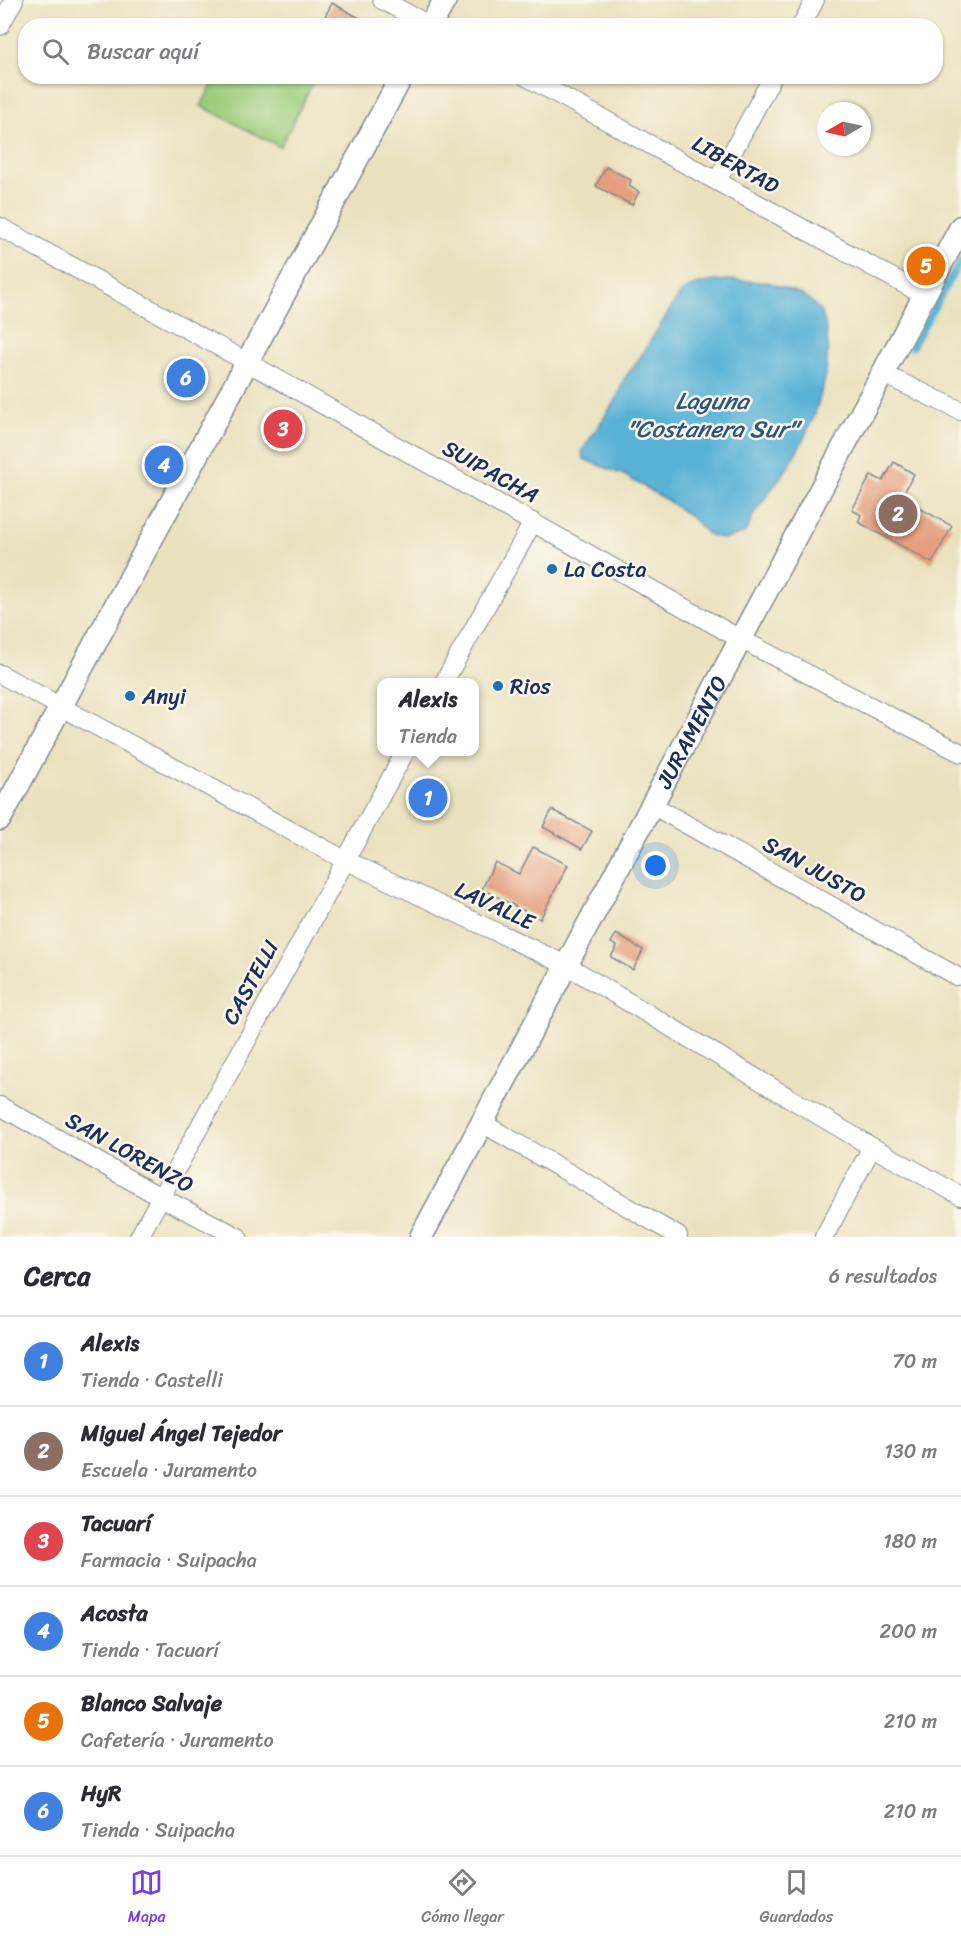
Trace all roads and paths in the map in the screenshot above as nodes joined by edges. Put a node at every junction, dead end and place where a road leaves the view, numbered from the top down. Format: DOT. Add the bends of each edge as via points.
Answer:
graph roads {
  1 [pos="14,0"];
  2 [pos="382,0"];
  3 [pos="445,0"];
  4 [pos="815,0"];
  5 [pos="417,18"];
  6 [pos="434,18"];
  7 [pos="805,18"];
  8 [pos="0,26"];
  9 [pos="398,84"];
  10 [pos="540,84"];
  11 [pos="769,84"];
  12 [pos="717,181"];
  13 [pos="0,227"];
  14 [pos="961,227"];
  15 [pos="924,295"];
  16 [pos="248,362"];
  17 [pos="881,373"];
  18 [pos="961,411"];
  19 [pos="533,522"];
  20 [pos="740,639"];
  21 [pos="0,674"];
  22 [pos="446,678"];
  23 [pos="61,707"];
  24 [pos="961,753"];
  25 [pos="403,756"];
  26 [pos="652,805"];
  27 [pos="0,819"];
  28 [pos="345,860"];
  29 [pos="566,965"];
  30 [pos="956,976"];
  31 [pos="0,1106"];
  32 [pos="482,1123"];
  33 [pos="872,1147"];
  34 [pos="961,1196"];
  35 [pos="160,1197"];
  36 [pos="678,1236"];
  37 [pos="139,1237"];
  38 [pos="238,1237"];
  39 [pos="421,1237"];
  40 [pos="824,1237"];
  1 -- 8 [label="street"];
  2 -- 5 [label="street"];
  3 -- 6 [label="street"];
  4 -- 7 [label="street"];
  9 -- 16 [label="street"];
  10 -- 12 [label="street, LIBERTAD"];
  11 -- 12 [label="street"];
  12 -- 15 [label="street, LIBERTAD"];
  13 -- 16 [label="street, SUIPACHA"];
  14 -- 15 [label="street, JURAMENTO"];
  15 -- 17 [label="street, JURAMENTO"];
  16 -- 19 [label="street, SUIPACHA"];
  16 -- 23 [label="street"];
  17 -- 18 [label="street"];
  17 -- 20 [label="street, JURAMENTO"];
  19 -- 20 [label="street, SUIPACHA"];
  19 -- 22 [label="street"];
  20 -- 24 [label="street, SUIPACHA"];
  20 -- 26 [label="street, JURAMENTO"];
  21 -- 23 [label="street, LAVALLE"];
  23 -- 27 [label="street"];
  23 -- 28 [label="street, LAVALLE"];
  25 -- 28 [label="street, CASTELLI"];
  26 -- 29 [label="street, JURAMENTO"];
  26 -- 30 [label="street, SAN JUSTO"];
  28 -- 29 [label="street, LAVALLE"];
  28 -- 35 [label="street, CASTELLI"];
  29 -- 32 [label="street, JURAMENTO"];
  29 -- 33 [label="street, LAVALLE"];
  31 -- 35 [label="street, SAN LORENZO"];
  32 -- 36 [label="street"];
  32 -- 39 [label="street, JURAMENTO"];
  33 -- 34 [label="street, LAVALLE"];
  33 -- 40 [label="street"];
  35 -- 37 [label="street, CASTELLI"];
  35 -- 38 [label="street, SAN LORENZO"];
}
